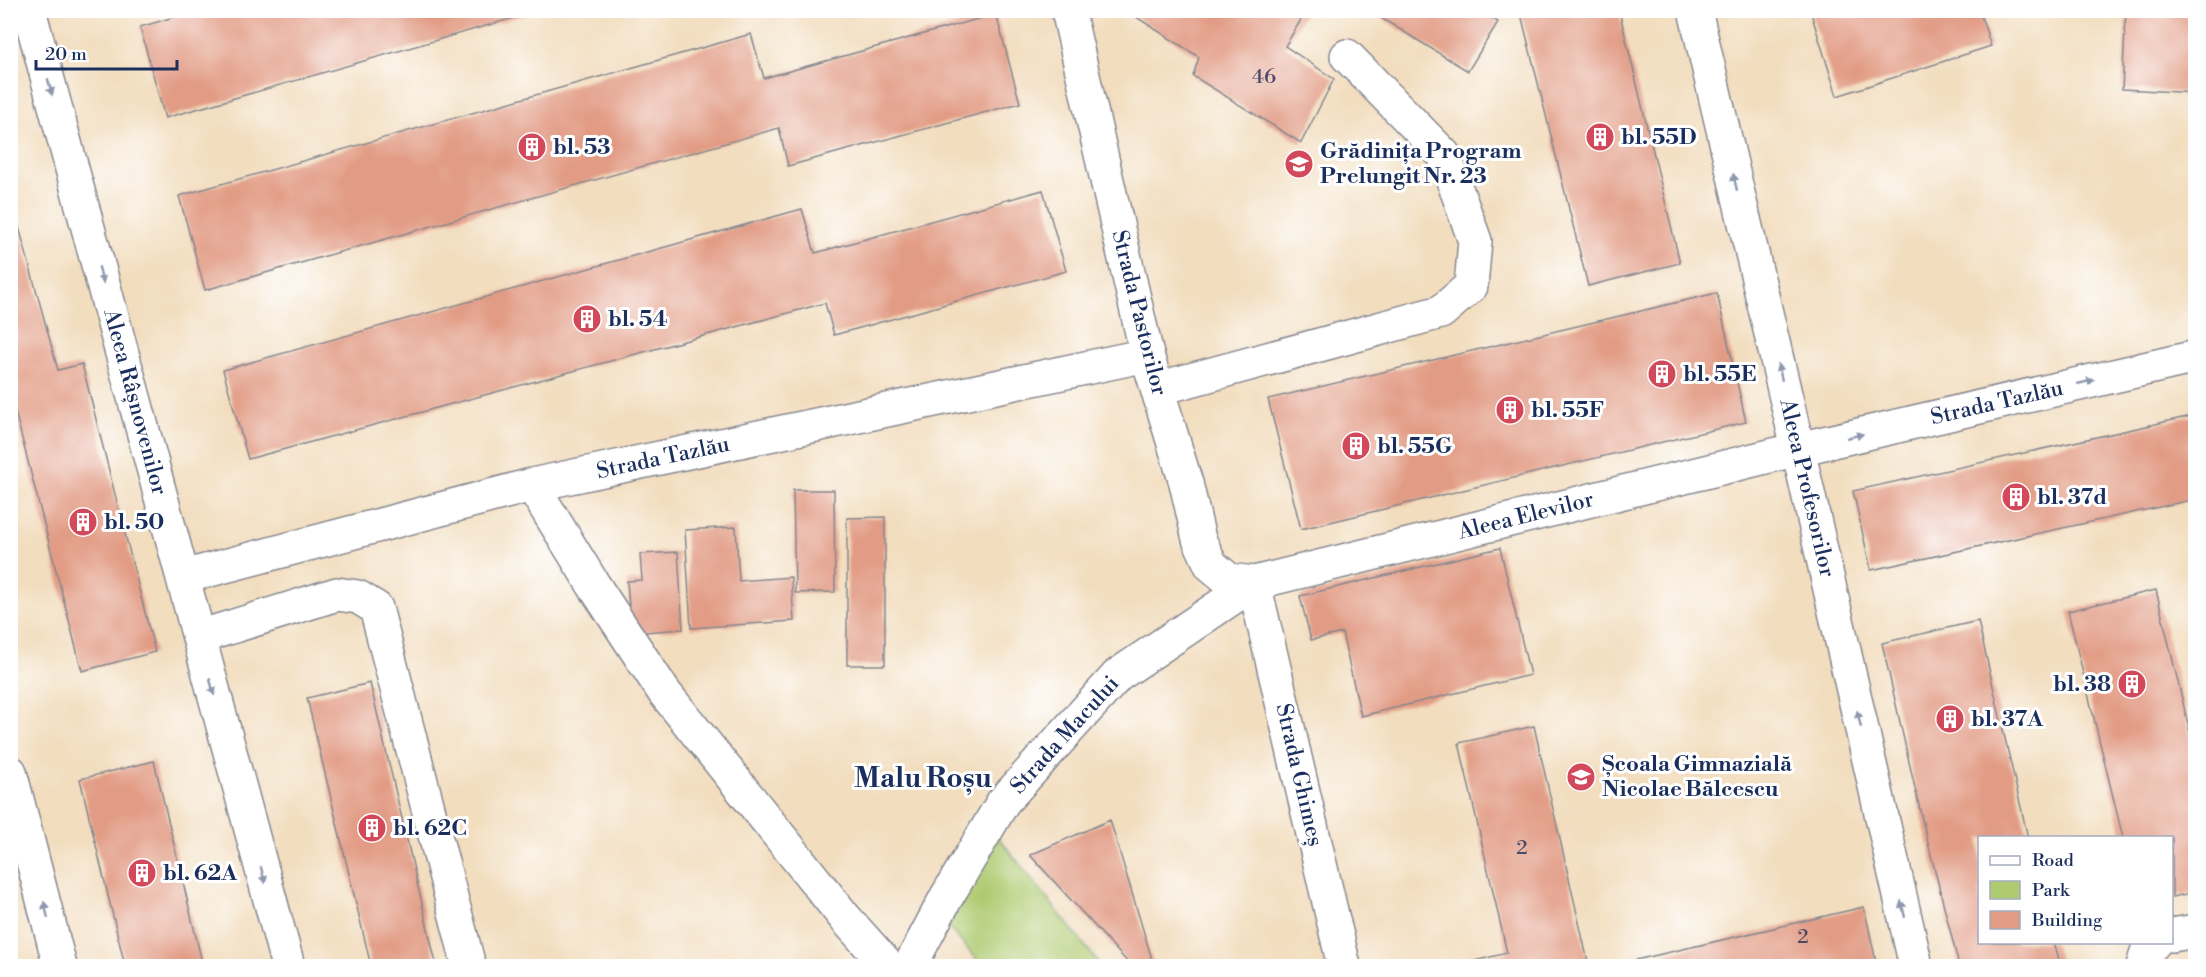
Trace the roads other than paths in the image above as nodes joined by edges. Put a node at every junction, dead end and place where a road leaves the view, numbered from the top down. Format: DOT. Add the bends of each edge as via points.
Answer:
graph roads {
  1 [pos="29,10"];
  2 [pos="1068,10"];
  3 [pos="1695,10"];
  4 [pos="1347,56"];
  5 [pos="1148,355"];
  6 [pos="2196,357"];
  7 [pos="1157,389"];
  8 [pos="1798,449"];
  9 [pos="532,485"];
  10 [pos="183,577"];
  11 [pos="1254,583"];
  12 [pos="199,637"];
  13 [pos="10,772"];
  14 [pos="2196,931"];
  15 [pos="2173,935"];
  16 [pos="2152,944"];
  17 [pos="60,966"];
  18 [pos="288,966"];
  19 [pos="469,966"];
  20 [pos="888,966"];
  21 [pos="910,966"];
  22 [pos="1344,966"];
  23 [pos="1916,966"];
  24 [pos="2143,966"];
  1 -- 10 [label="street, Aleea Râșnovenilor, one-way"];
  2 -- 5 [label="street, Strada Pastorilor"];
  8 -- 3 [label="street, Aleea Profesorilor, one-way"];
  4 -- 7 [label="street" via="1444,155 1475,241 1472,286 1441,312"];
  5 -- 7 [label="street, Strada Pastorilor"];
  5 -- 9 [label="street, Strada Tazlău"];
  8 -- 6 [label="street, Strada Tazlău, one-way"];
  7 -- 11 [label="street, Strada Pastorilor" via="1199,539 1210,565 1229,580"];
  8 -- 11 [label="street, Aleea Elevilor"];
  23 -- 8 [label="street, Aleea Profesorilor, one-way"];
  9 -- 10 [label="street, Strada Tazlău"];
  9 -- 20 [label="street" via="664,692 846,920"];
  10 -- 12 [label="street, Aleea Râșnovenilor"];
  11 -- 21 [label="street, Strada Macului" via="1118,675 1003,802"];
  11 -- 22 [label="street, Strada Ghimeș"];
  12 -- 18 [label="street, Aleea Râșnovenilor, one-way"];
  12 -- 19 [label="street" via="337,594 358,597 376,609"];
  17 -- 13 [label="street, one-way"];
  14 -- 15 [label="street"];
  16 -- 24 [label="street"];
}
